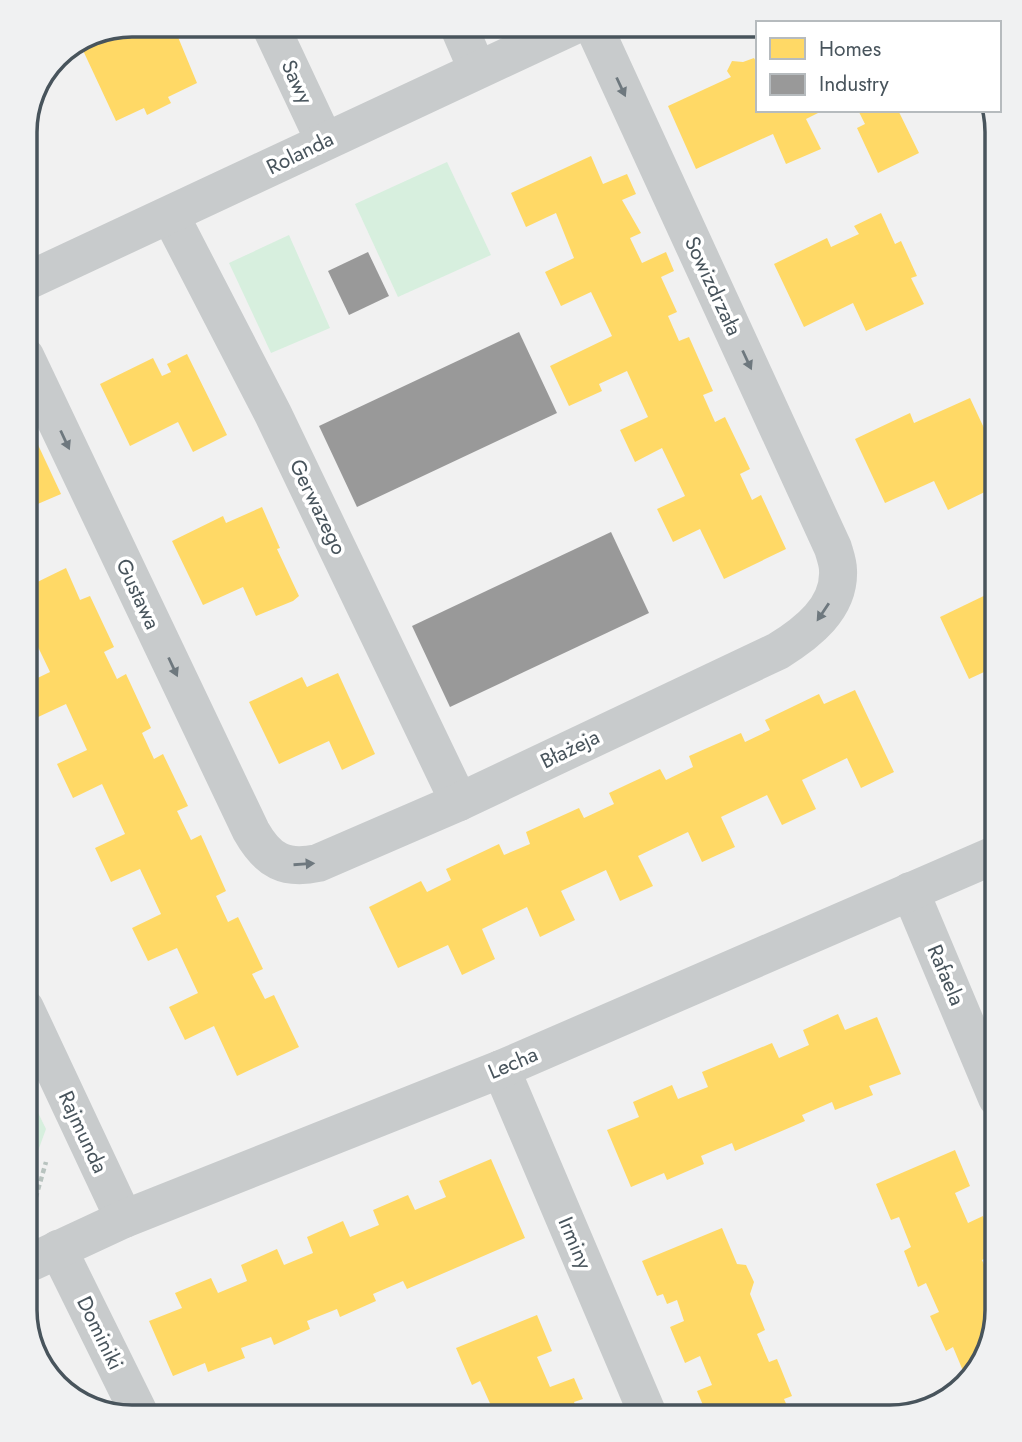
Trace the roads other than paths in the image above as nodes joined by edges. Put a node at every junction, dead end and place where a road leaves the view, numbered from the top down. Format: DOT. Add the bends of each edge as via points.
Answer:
graph roads {
  1 [pos="276,37"];
  2 [pos="463,37"];
  3 [pos="548,37"];
  4 [pos="599,37"];
  5 [pos="477,69"];
  6 [pos="324,141"];
  7 [pos="170,215"];
  8 [pos="37,276"];
  9 [pos="37,381"];
  10 [pos="834,548"];
  11 [pos="459,802"];
  12 [pos="251,831"];
  13 [pos="985,860"];
  14 [pos="911,891"];
  15 [pos="37,1035"];
  16 [pos="985,1067"];
  17 [pos="501,1069"];
  18 [pos="124,1219"];
  19 [pos="41,1257"];
  20 [pos="134,1405"];
  21 [pos="643,1405"];
  1 -- 6 [label="street, Sawy"];
  2 -- 5 [label="street"];
  3 -- 5 [label="street, Rolanda"];
  4 -- 10 [label="street, Sowizdrzała, one-way"];
  5 -- 6 [label="street, Rolanda"];
  6 -- 7 [label="street, Rolanda"];
  7 -- 8 [label="street, Rolanda"];
  7 -- 11 [label="street, Gerwazego" via="273,414"];
  9 -- 12 [label="street, Gustawa, one-way"];
  10 -- 11 [label="street, Błażeja, one-way" via="838,571 832,597 822,618 800,637"];
  12 -- 11 [label="street, Błażeja, one-way" via="261,849 281,863 300,867"];
  13 -- 14 [label="street, Lecha"];
  14 -- 16 [label="street, Rafaela"];
  14 -- 17 [label="street, Lecha"];
  15 -- 18 [label="street, Rajmunda"];
  17 -- 18 [label="street, Lecha"];
  17 -- 21 [label="street, Irminy"];
  18 -- 19 [label="street, Lecha"];
  19 -- 20 [label="street, Dominiki"];
}
